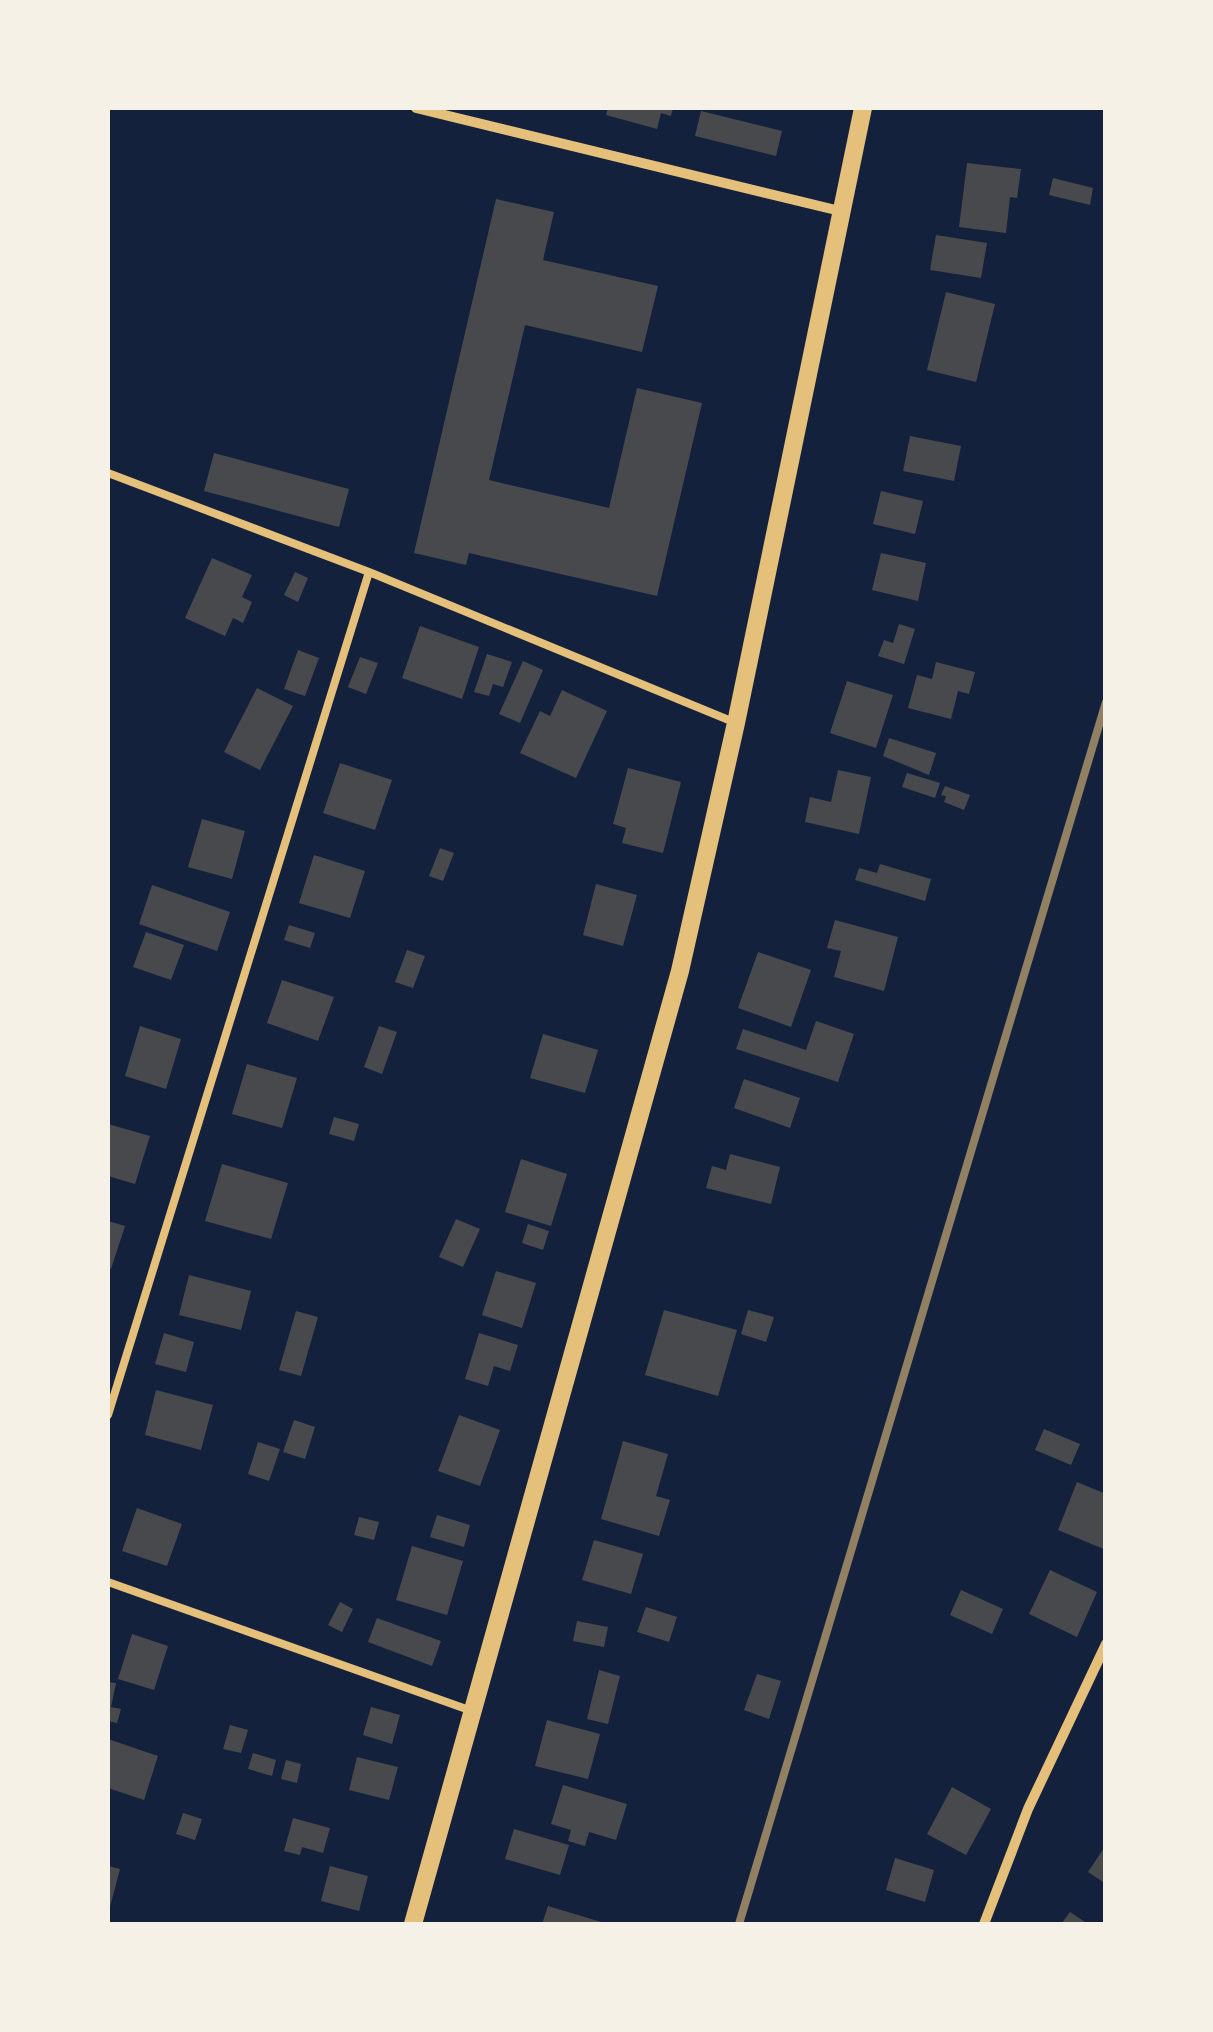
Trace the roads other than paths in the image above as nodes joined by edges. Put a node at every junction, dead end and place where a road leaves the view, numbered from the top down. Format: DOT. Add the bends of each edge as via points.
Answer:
graph roads {
  1 [pos="416,108"];
  2 [pos="863,108"];
  3 [pos="840,211"];
  4 [pos="108,474"];
  5 [pos="369,572"];
  6 [pos="736,723"];
  7 [pos="108,1414"];
  8 [pos="108,1582"];
  9 [pos="1106,1644"];
  10 [pos="472,1710"];
  11 [pos="412,1924"];
  12 [pos="984,1924"];
  1 -- 3 [label="street"];
  2 -- 3 [label="street"];
  3 -- 6 [label="street"];
  4 -- 5 [label="lane"];
  5 -- 6 [label="lane"];
  5 -- 7 [label="lane"];
  6 -- 10 [label="street" via="680,971"];
  8 -- 10 [label="lane"];
  9 -- 12 [label="street" via="1028,1809"];
  10 -- 11 [label="street"];
}
